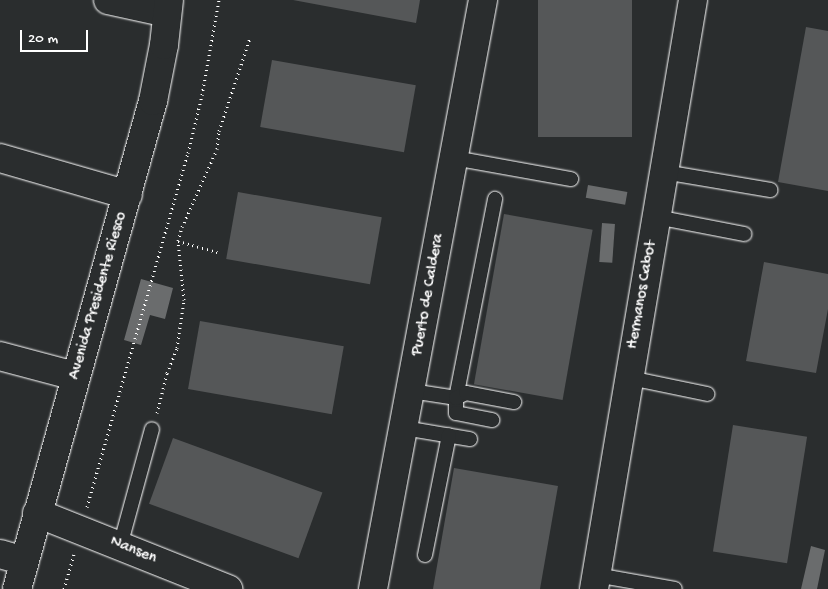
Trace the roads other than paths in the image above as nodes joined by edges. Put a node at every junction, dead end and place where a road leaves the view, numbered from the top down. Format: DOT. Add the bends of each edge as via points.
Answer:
graph roads {
  1 [pos="108,0"];
  2 [pos="483,0"];
  3 [pos="693,0"];
  4 [pos="168,7"];
  5 [pos="0,158"];
  6 [pos="454,158"];
  7 [pos="664,172"];
  8 [pos="571,179"];
  9 [pos="770,190"];
  10 [pos="128,195"];
  11 [pos="495,198"];
  12 [pos="656,217"];
  13 [pos="744,234"];
  14 [pos="0,356"];
  15 [pos="75,376"];
  16 [pos="630,378"];
  17 [pos="411,391"];
  18 [pos="707,394"];
  19 [pos="456,398"];
  20 [pos="514,402"];
  21 [pos="492,420"];
  22 [pos="404,428"];
  23 [pos="152,429"];
  24 [pos="448,435"];
  25 [pos="470,439"];
  26 [pos="37,513"];
  27 [pos="120,546"];
  28 [pos="425,555"];
  29 [pos="12,557"];
  30 [pos="595,582"];
  31 [pos="17,589"];
  32 [pos="228,589"];
  33 [pos="373,589"];
  34 [pos="676,589"];
  1 -- 4 [label="street"];
  2 -- 6 [label="street, Puerto de Caldera"];
  3 -- 7 [label="street, Hermanos Cabot"];
  4 -- 10 [label="street, Avenida Presidente Riesco" via="159,76"];
  5 -- 10 [label="street"];
  6 -- 8 [label="lane"];
  6 -- 17 [label="street, Puerto de Caldera"];
  7 -- 9 [label="lane"];
  7 -- 12 [label="street, Hermanos Cabot"];
  10 -- 15 [label="street, Avenida Presidente Riesco"];
  11 -- 19 [label="lane"];
  12 -- 13 [label="lane"];
  12 -- 16 [label="street, Hermanos Cabot"];
  14 -- 15 [label="street"];
  15 -- 26 [label="street, Avenida Presidente Riesco"];
  16 -- 18 [label="lane"];
  16 -- 30 [label="street, Hermanos Cabot"];
  17 -- 19 [label="lane"];
  17 -- 22 [label="street, Puerto de Caldera"];
  19 -- 20 [label="lane" via="466,393"];
  19 -- 21 [label="lane" via="456,413"];
  22 -- 24 [label="lane"];
  22 -- 33 [label="street, Puerto de Caldera"];
  23 -- 27 [label="lane"];
  24 -- 25 [label="lane"];
  24 -- 28 [label="lane"];
  26 -- 27 [label="street, Nansen"];
  26 -- 29 [label="street, Avenida Presidente Riesco"];
  27 -- 32 [label="street, Nansen"];
  29 -- 31 [label="street, Avenida Presidente Riesco"];
  30 -- 34 [label="lane"];
}
